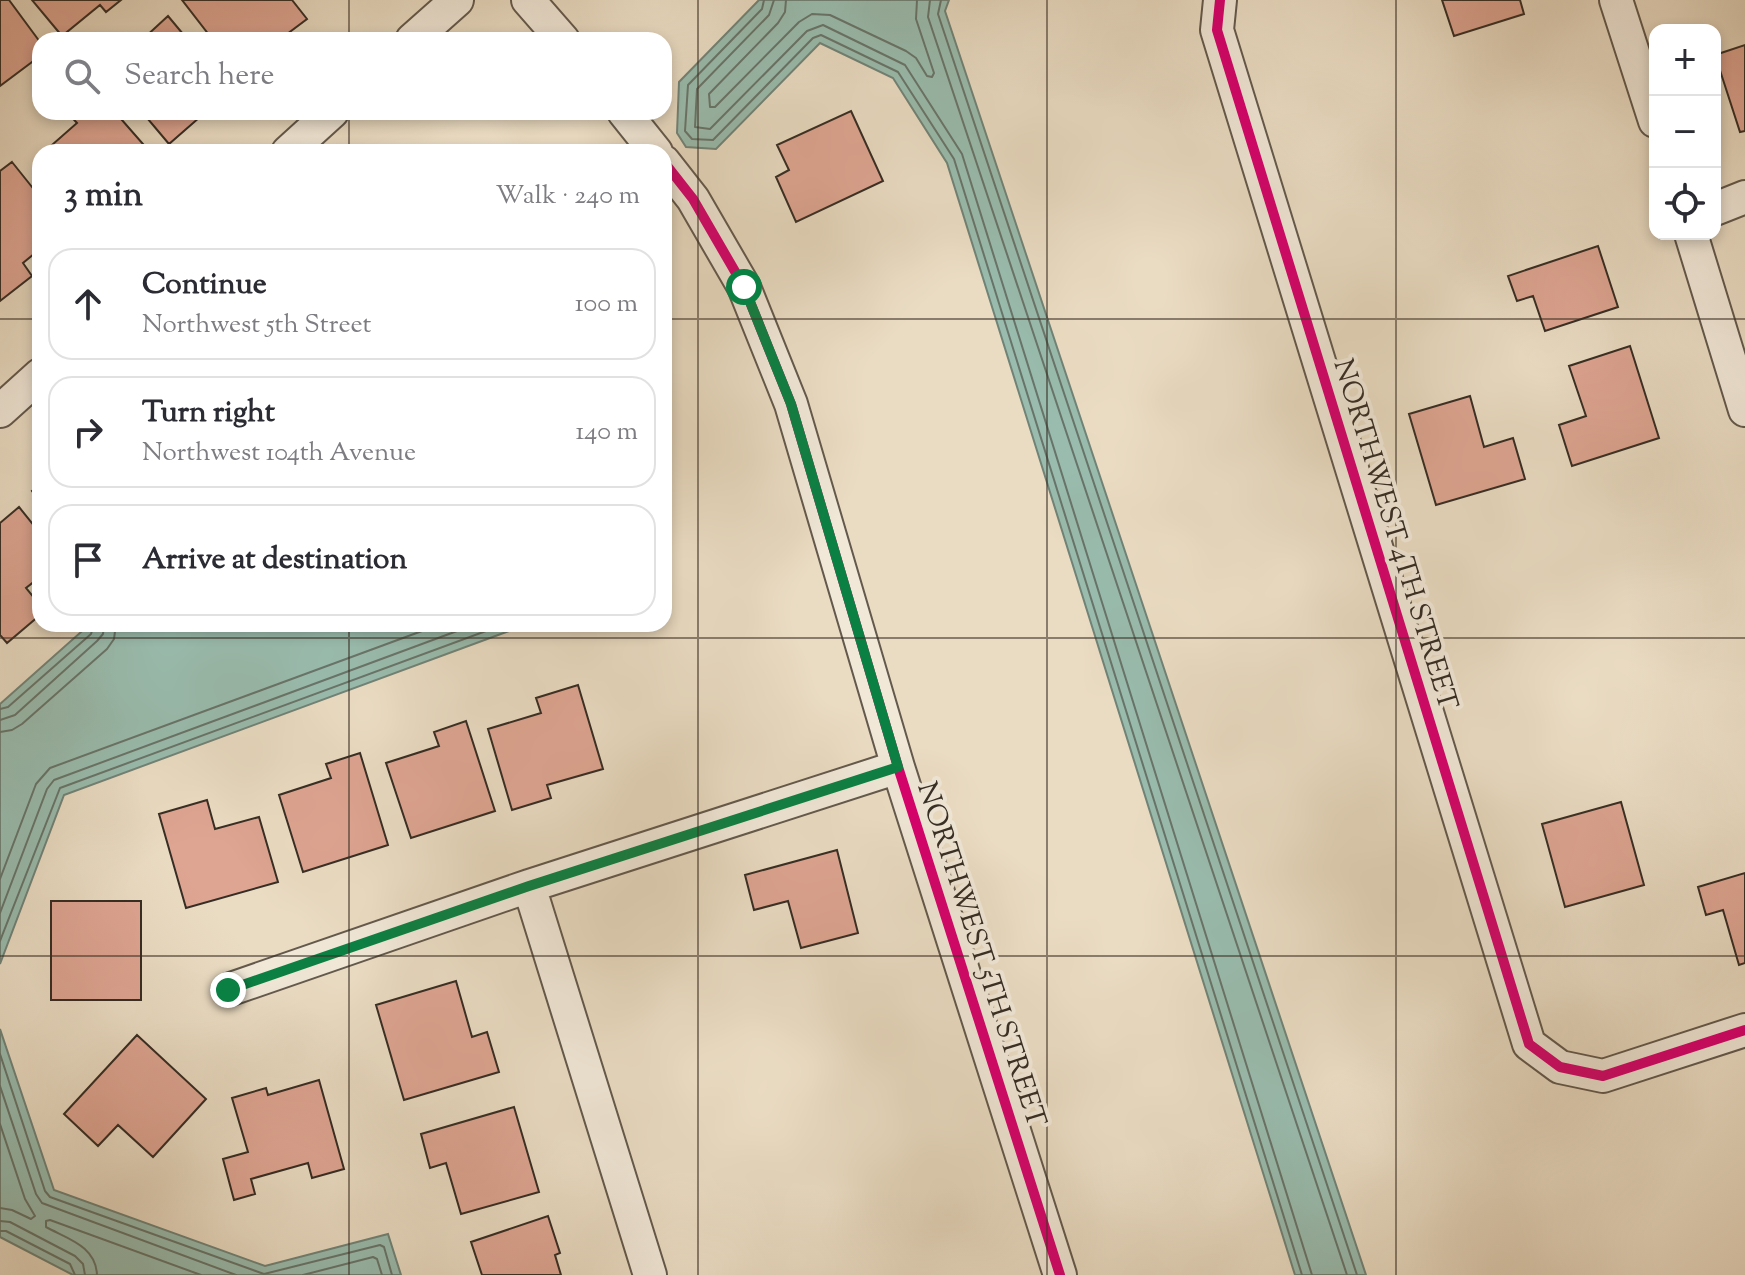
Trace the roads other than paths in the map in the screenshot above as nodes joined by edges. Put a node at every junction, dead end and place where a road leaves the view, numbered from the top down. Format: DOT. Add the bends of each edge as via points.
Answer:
graph roads {
  1 [pos="457,0"];
  2 [pos="528,0"];
  3 [pos="1220,0"];
  4 [pos="1616,0"];
  5 [pos="421,32"];
  6 [pos="556,32"];
  7 [pos="1649,102"];
  8 [pos="323,120"];
  9 [pos="630,120"];
  10 [pos="297,144"];
  11 [pos="650,144"];
  12 [pos="672,172"];
  13 [pos="1745,197"];
  14 [pos="1721,207"];
  15 [pos="1693,240"];
  16 [pos="32,382"];
  17 [pos="1745,410"];
  18 [pos="0,411"];
  19 [pos="898,767"];
  20 [pos="529,886"];
  21 [pos="228,990"];
  22 [pos="1745,1030"];
  23 [pos="650,1275"];
  24 [pos="1060,1275"];
  1 -- 5 [label="street"];
  2 -- 6 [label="street"];
  3 -- 22 [label="street, NORTHWEST 4TH STREET" via="1217,30 1529,1044 1560,1067 1603,1076"];
  4 -- 7 [label="street"];
  8 -- 10 [label="street"];
  9 -- 11 [label="street"];
  12 -- 19 [label="street, NORTHWEST 5TH STREET" via="744,287 791,404"];
  13 -- 14 [label="street"];
  15 -- 17 [label="street"];
  16 -- 18 [label="street"];
  19 -- 20 [label="street"];
  19 -- 24 [label="street, NORTHWEST 5TH STREET"];
  20 -- 21 [label="street"];
  20 -- 23 [label="street"];
}
